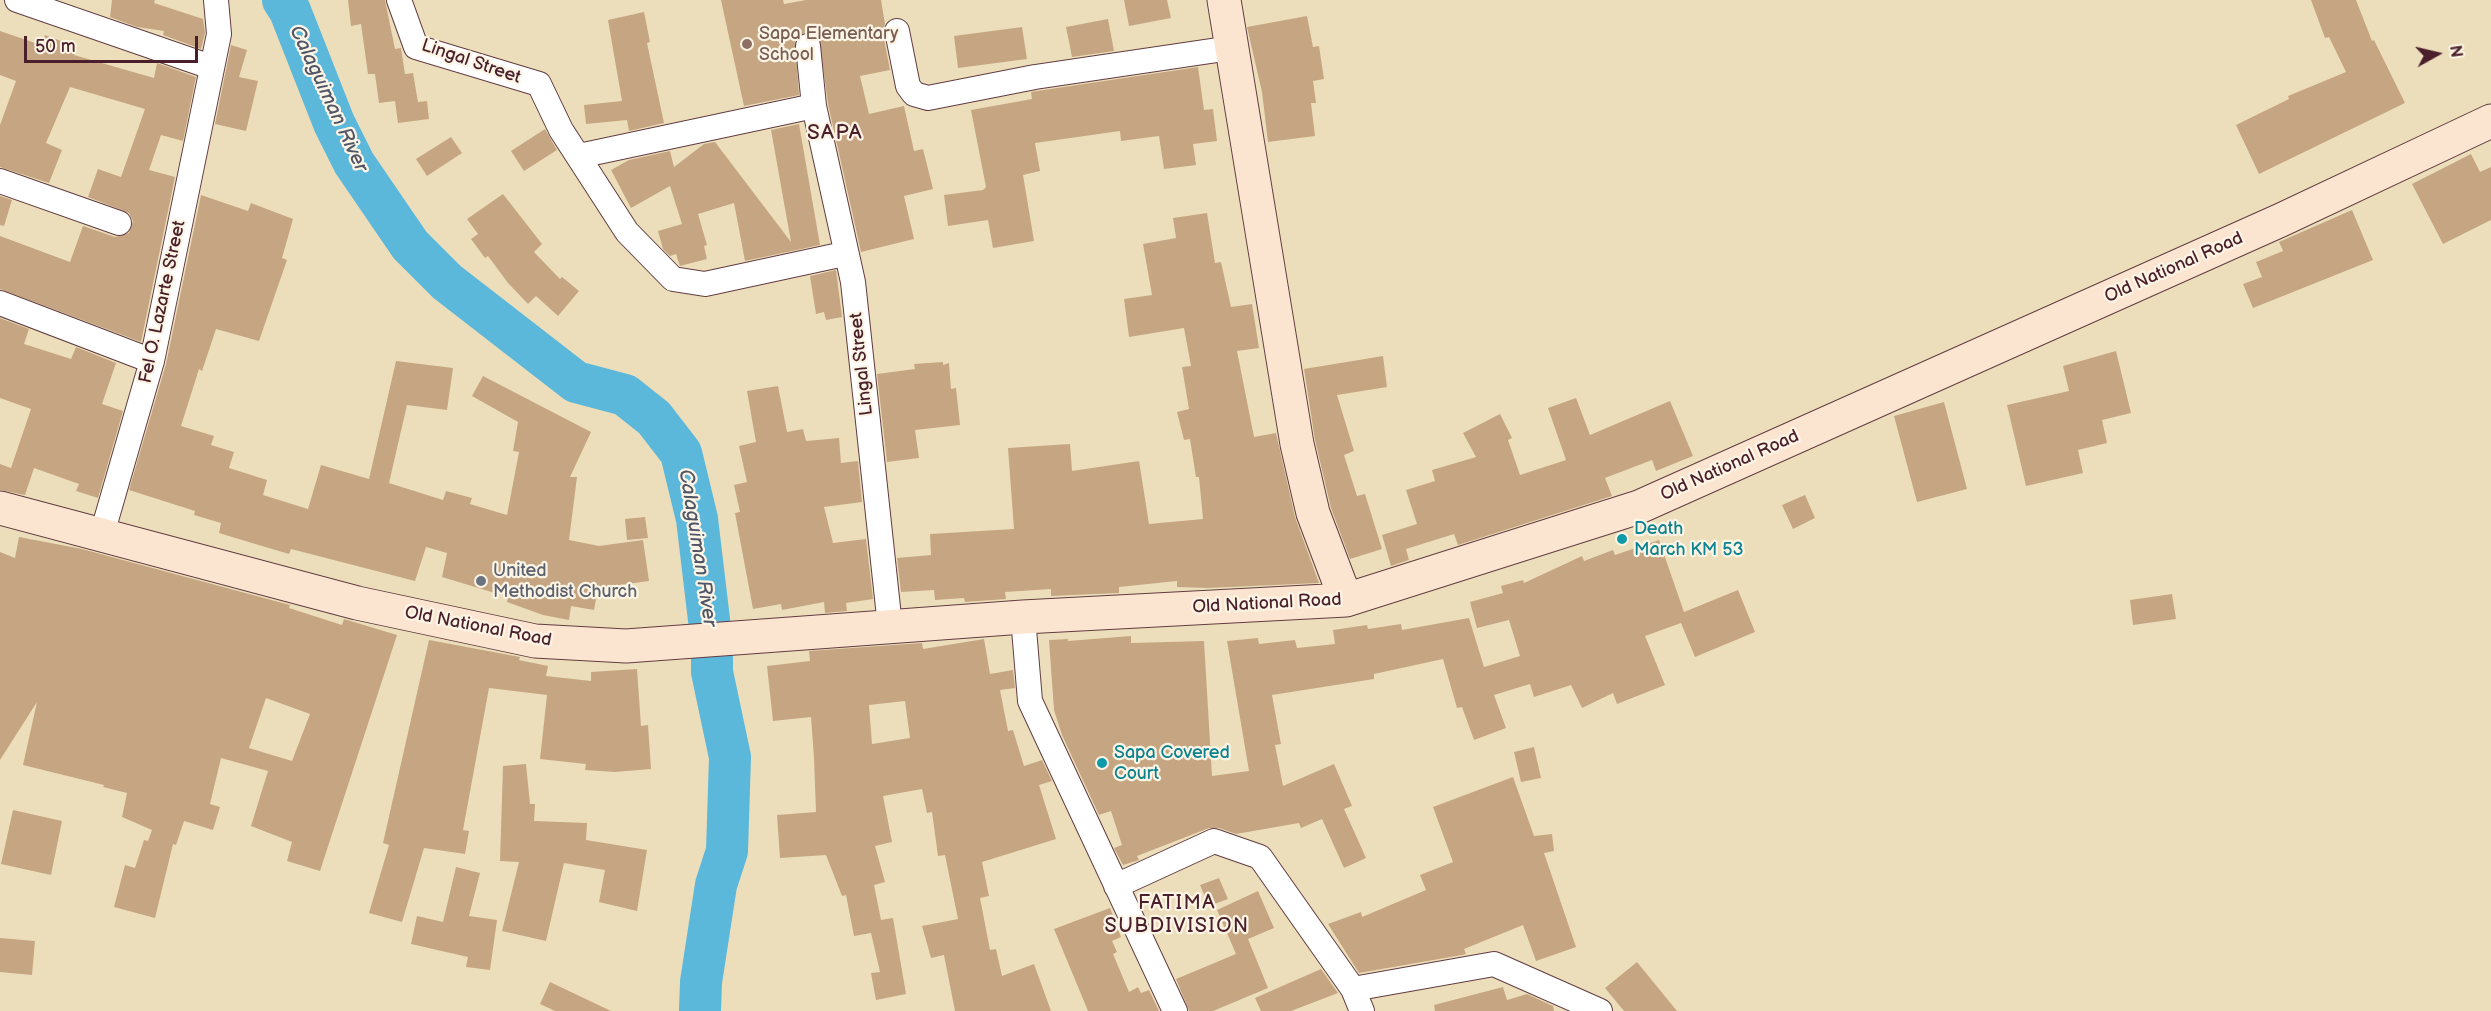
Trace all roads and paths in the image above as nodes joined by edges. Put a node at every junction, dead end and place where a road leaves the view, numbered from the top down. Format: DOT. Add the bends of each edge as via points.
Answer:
graph roads {
  1 [pos="17,0"];
  2 [pos="216,0"];
  3 [pos="399,0"];
  4 [pos="1224,0"];
  5 [pos="897,31"];
  6 [pos="808,46"];
  7 [pos="1231,48"];
  8 [pos="211,67"];
  9 [pos="814,106"];
  10 [pos="2491,121"];
  11 [pos="579,156"];
  12 [pos="0,182"];
  13 [pos="119,223"];
  14 [pos="844,254"];
  15 [pos="0,303"];
  16 [pos="152,361"];
  17 [pos="0,508"];
  18 [pos="102,534"];
  19 [pos="1346,600"];
  20 [pos="1023,617"];
  21 [pos="890,626"];
  22 [pos="1116,886"];
  23 [pos="1358,1000"];
  24 [pos="1175,1011"];
  25 [pos="1600,1011"];
  1 -- 8 [label="street"];
  2 -- 8 [label="street, Fel O. Lazarte Street" via="219,34"];
  3 -- 11 [label="street, Lingal Street" via="416,47 539,84 561,130"];
  4 -- 7 [label="main road"];
  5 -- 7 [label="street" via="908,86 914,94 928,98 1035,77"];
  6 -- 9 [label="street, Lingal Street"];
  7 -- 19 [label="main road" via="1297,444 1313,513"];
  8 -- 16 [label="street, Fel O. Lazarte Street"];
  9 -- 11 [label="street"];
  9 -- 14 [label="street, Lingal Street"];
  10 -- 19 [label="main road, Old National Road" via="2281,220 1639,507"];
  11 -- 14 [label="street" via="627,232 673,279 705,284"];
  12 -- 13 [label="street"];
  14 -- 21 [label="street, Lingal Street" via="853,282"];
  15 -- 16 [label="street"];
  16 -- 18 [label="street, Fel O. Lazarte Street"];
  17 -- 18 [label="main road, Old National Road"];
  18 -- 21 [label="main road, Old National Road" via="357,603 535,641 626,646"];
  19 -- 20 [label="main road, Old National Road"];
  20 -- 21 [label="main road, Old National Road"];
  20 -- 22 [label="street" via="1030,701"];
  22 -- 23 [label="street" via="1214,840 1260,857"];
  22 -- 24 [label="street"];
  23 -- 25 [label="street" via="1494,964"];
}
